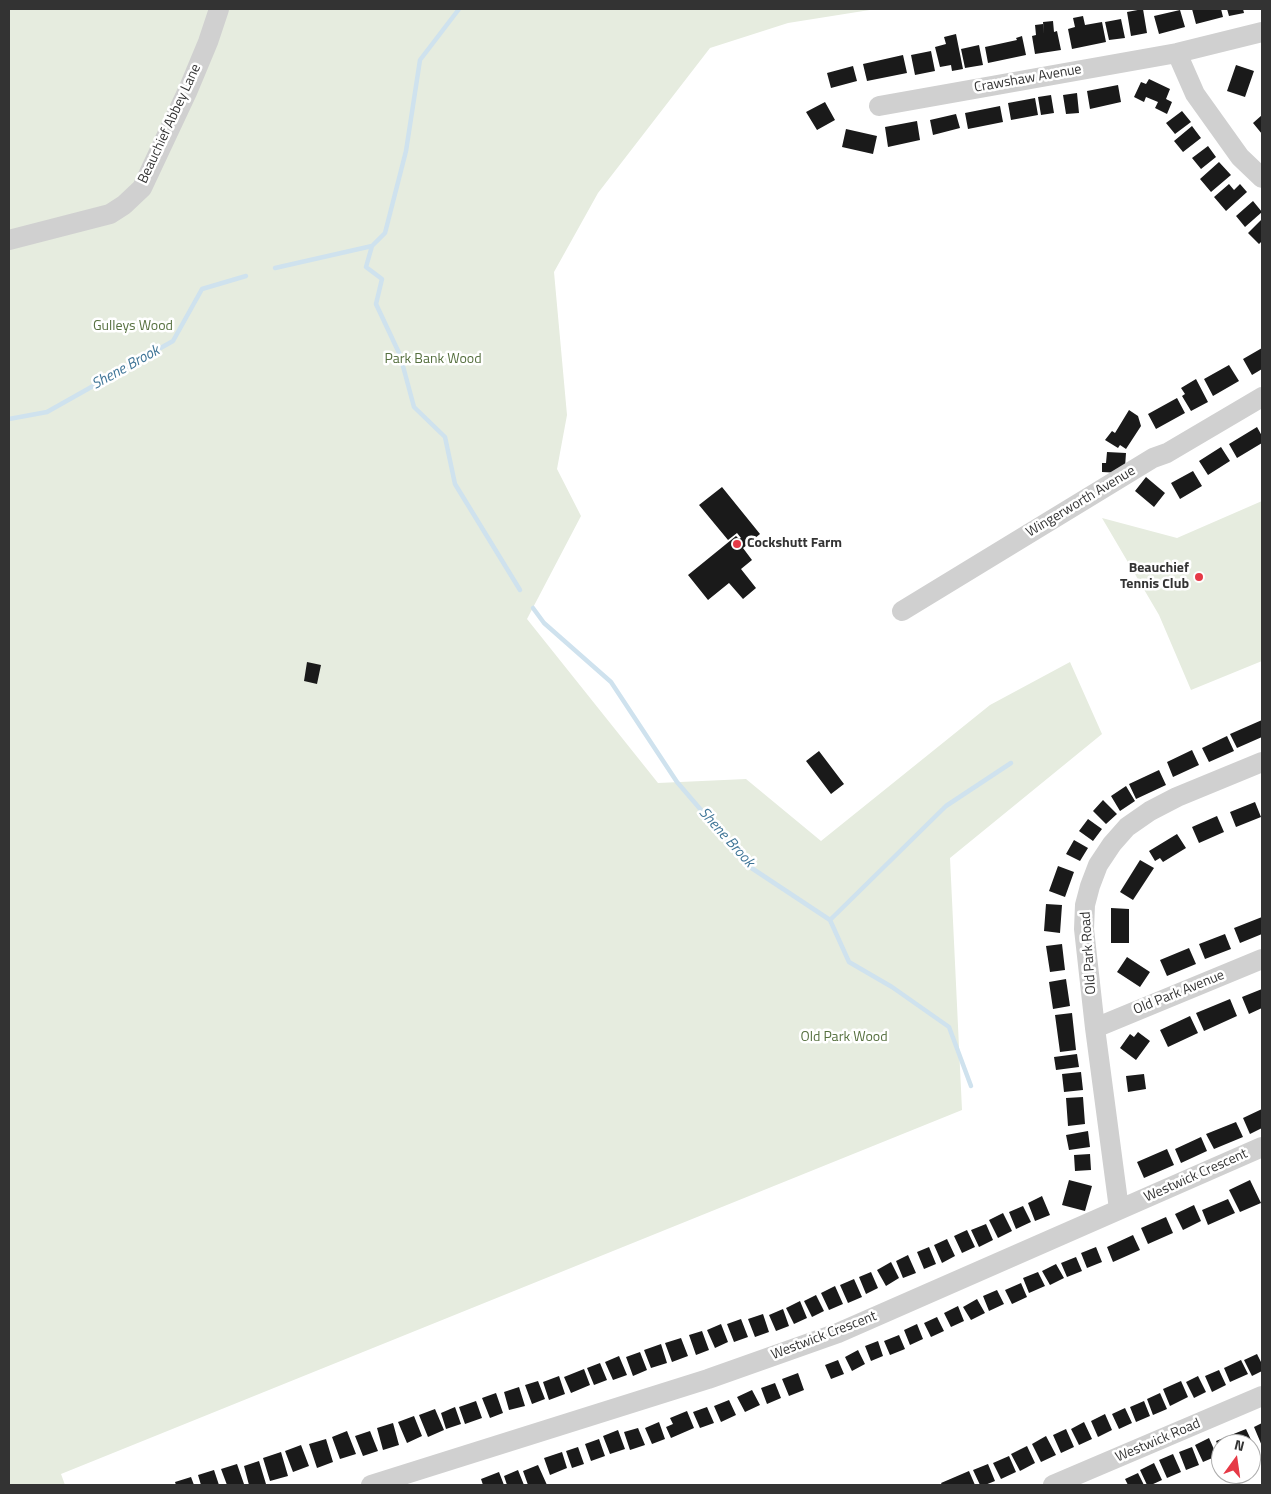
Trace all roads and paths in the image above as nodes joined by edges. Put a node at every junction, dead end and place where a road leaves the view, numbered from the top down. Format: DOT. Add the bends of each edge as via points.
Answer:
graph roads {
  1 [pos="219,9"];
  2 [pos="1262,32"];
  3 [pos="1177,52"];
  4 [pos="879,106"];
  5 [pos="1262,178"];
  6 [pos="9,240"];
  7 [pos="1262,397"];
  8 [pos="902,611"];
  9 [pos="1262,762"];
  10 [pos="1262,959"];
  11 [pos="1095,1028"];
  12 [pos="1262,1147"];
  13 [pos="1119,1209"];
  14 [pos="1262,1396"];
  15 [pos="372,1485"];
  16 [pos="1053,1485"];
  1 -- 6 [label="street, Beauchief Abbey Lane" via="188,90 142,188 110,214"];
  2 -- 3 [label="street, Crawshaw Avenue"];
  3 -- 4 [label="street, Crawshaw Avenue"];
  3 -- 5 [label="street" via="1195,94 1240,156"];
  7 -- 8 [label="street, Wingerworth Avenue" via="1154,458"];
  9 -- 11 [label="street, Old Park Road" via="1150,811 1127,827 1098,865 1087,896 1084,929"];
  10 -- 11 [label="street, Old Park Avenue"];
  11 -- 13 [label="street, Old Park Road"];
  12 -- 13 [label="street, Westwick Crescent"];
  13 -- 15 [label="street, Westwick Crescent" via="805,1345 708,1379"];
  14 -- 16 [label="street, Westwick Road"];
}
